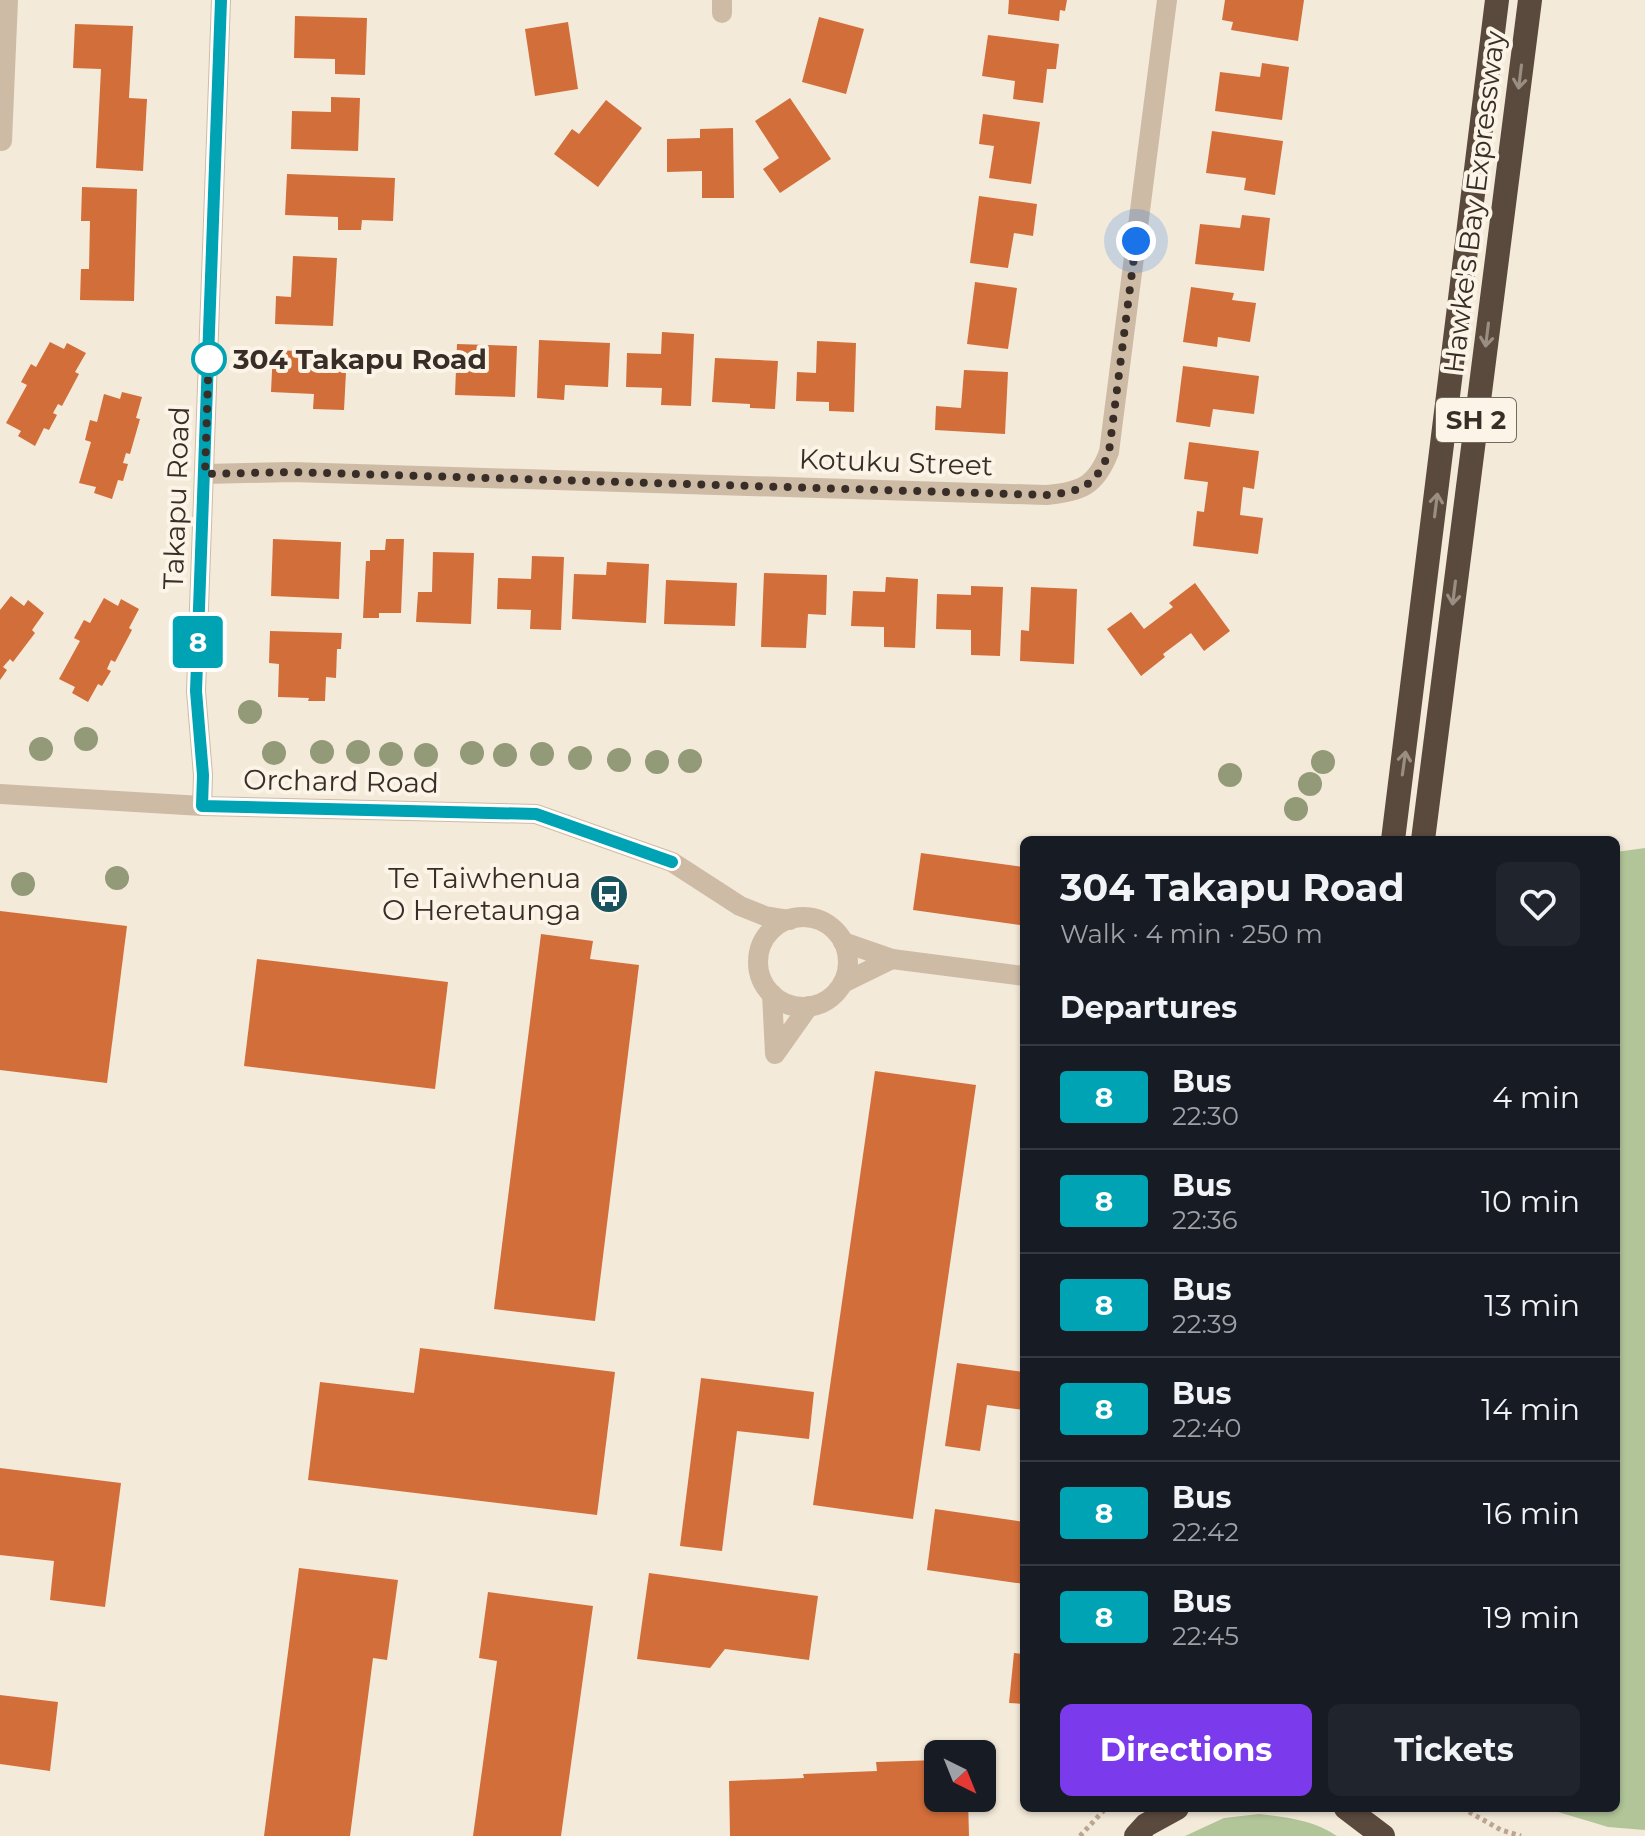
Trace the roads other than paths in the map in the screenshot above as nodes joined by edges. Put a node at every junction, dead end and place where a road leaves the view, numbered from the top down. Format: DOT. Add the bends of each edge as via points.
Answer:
graph roads {
  1 [pos="8,0"];
  2 [pos="221,0"];
  3 [pos="1167,0"];
  4 [pos="1497,0"];
  5 [pos="1530,0"];
  6 [pos="2,141"];
  7 [pos="205,474"];
  8 [pos="0,794"];
  9 [pos="202,806"];
  10 [pos="1393,836"];
  11 [pos="1424,836"];
  12 [pos="740,906"];
  13 [pos="790,920"];
  14 [pos="843,942"];
  15 [pos="761,947"];
  16 [pos="892,959"];
  17 [pos="1020,975"];
  18 [pos="843,983"];
  19 [pos="772,994"];
  20 [pos="809,1006"];
  21 [pos="1169,1812"];
  22 [pos="1353,1812"];
  23 [pos="1147,1823"];
  24 [pos="1383,1836"];
  1 -- 6 [label="street"];
  2 -- 7 [label="street, Takapu Road"];
  3 -- 7 [label="street, Kotuku Street" via="1109,452 1089,484 1046,495 292,472"];
  10 -- 4 [label="highway, Hawke's Bay Expressway / SH 2, one-way"];
  5 -- 11 [label="highway, Hawke's Bay Expressway / SH 2, one-way"];
  7 -- 9 [label="street, Takapu Road" via="196,691"];
  8 -- 9 [label="street, Orchard Road"];
  9 -- 12 [label="street, Orchard Road" via="536,814 672,862"];
  12 -- 13 [label="street"];
  12 -- 15 [label="street"];
  13 -- 14 [label="street" via="823,922"];
  13 -- 15 [label="street" via="771,930"];
  14 -- 16 [label="street"];
  14 -- 18 [label="street" via="848,956"];
  15 -- 19 [label="street" via="759,973"];
  16 -- 17 [label="street"];
  16 -- 18 [label="street"];
  18 -- 20 [label="street" via="820,1004"];
  19 -- 20 [label="street" via="790,1005"];
  19 -- 20 [label="street" via="775,1054"];
  21 -- 23 [label="highway"];
  22 -- 24 [label="highway"];
}
